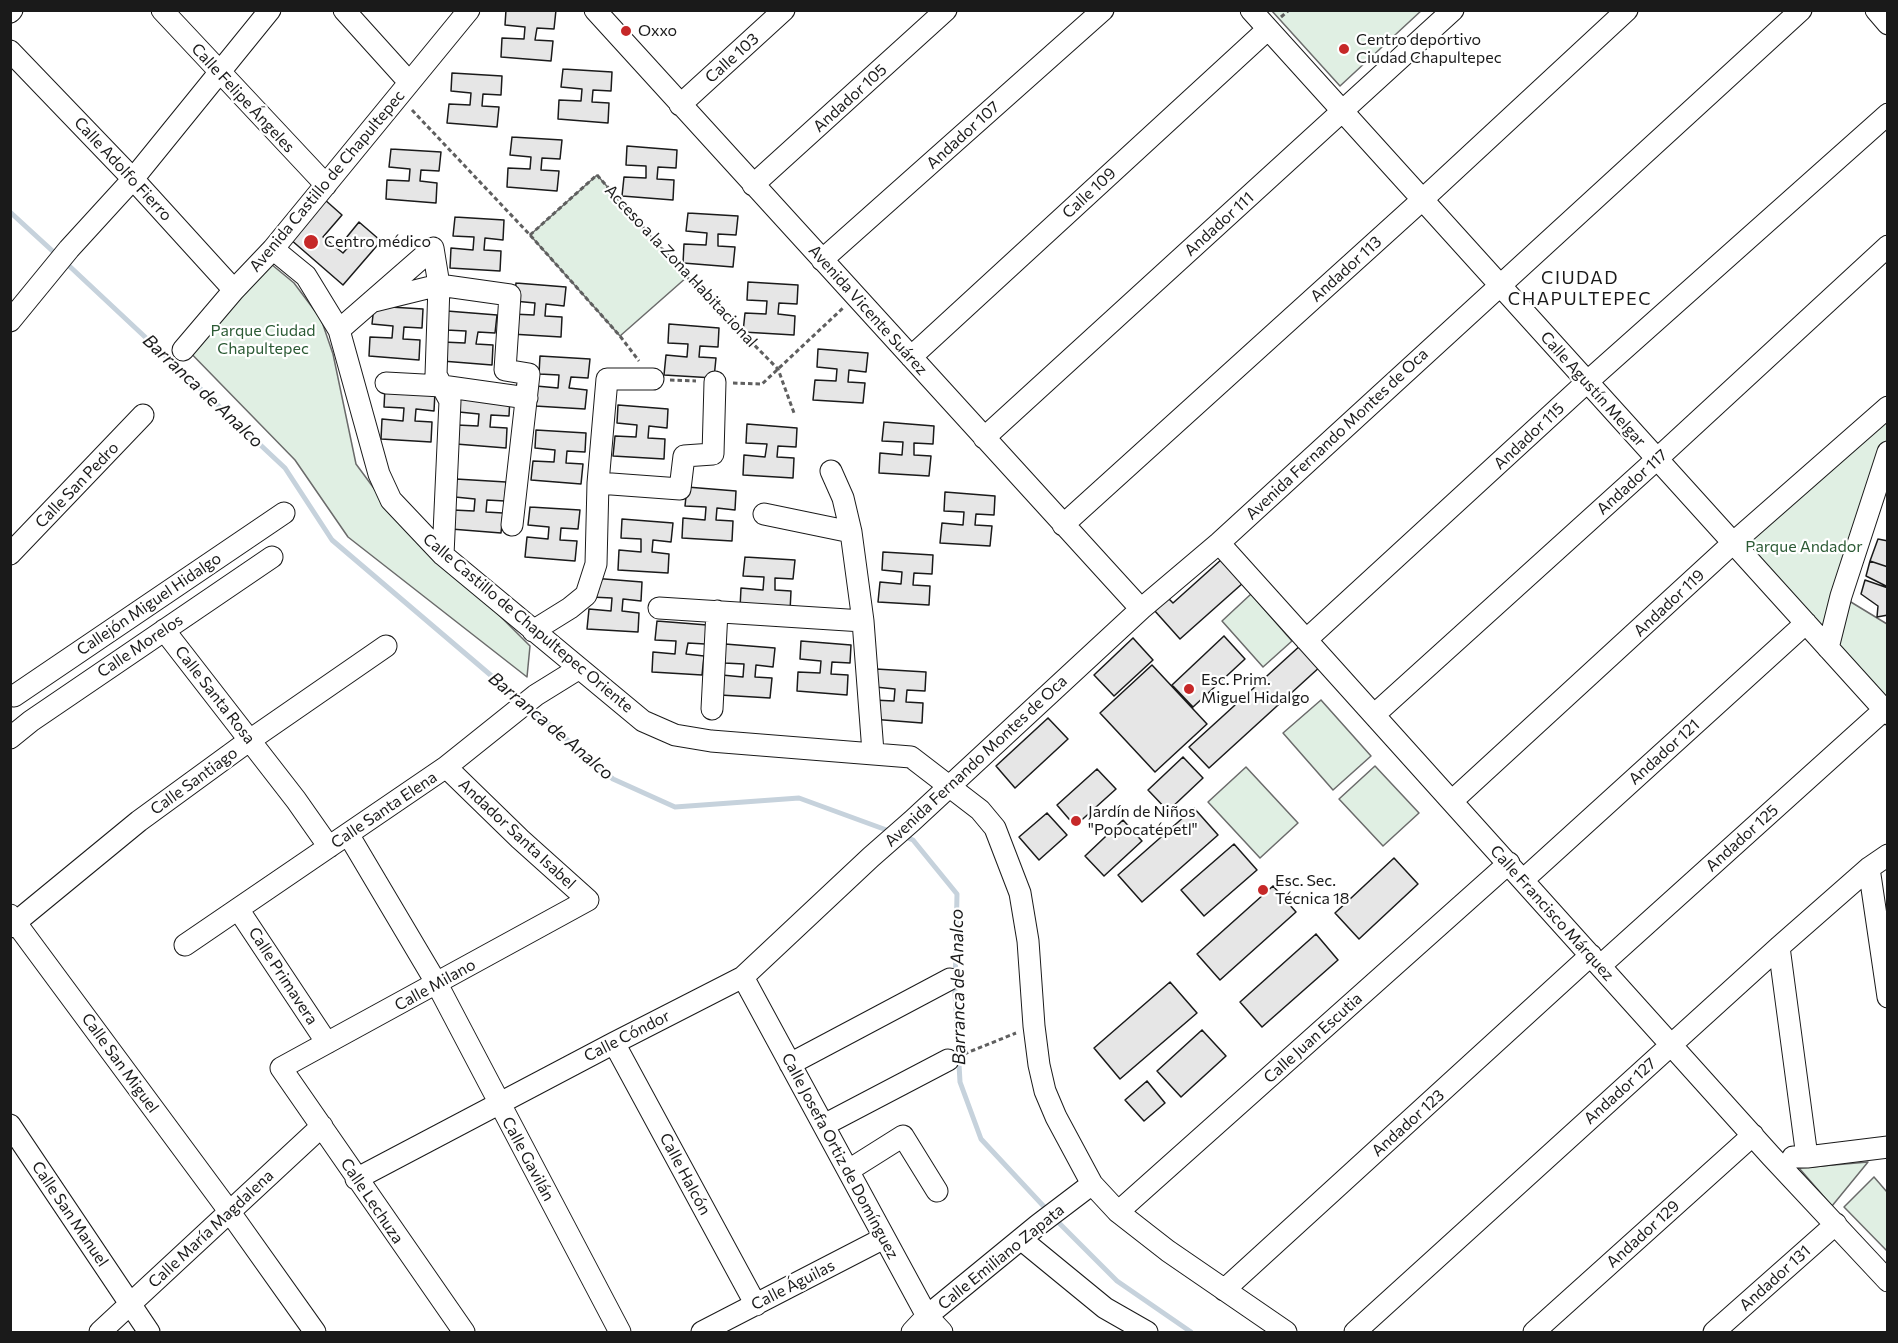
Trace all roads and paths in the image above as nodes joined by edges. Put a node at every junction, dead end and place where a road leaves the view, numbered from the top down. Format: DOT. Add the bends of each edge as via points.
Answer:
graph roads {
  1 [pos="162,10"];
  2 [pos="270,10"];
  3 [pos="344,10"];
  4 [pos="469,10"];
  5 [pos="784,10"];
  6 [pos="946,10"];
  7 [pos="1103,10"];
  8 [pos="1251,10"];
  9 [pos="1627,10"];
  10 [pos="1801,10"];
  11 [pos="1876,10"];
  12 [pos="603,13"];
  13 [pos="1444,14"];
  14 [pos="1887,24"];
  15 [pos="1268,29"];
  16 [pos="10,51"];
  17 [pos="219,73"];
  18 [pos="403,88"];
  19 [pos="681,105"];
  20 [pos="1342,111"];
  21 [pos="1887,114"];
  22 [pos="133,179"];
  23 [pos="326,185"];
  24 [pos="753,185"];
  25 [pos="1422,200"];
  26 [pos="531,235"];
  27 [pos="1887,246"];
  28 [pos="273,249"];
  29 [pos="822,260"];
  30 [pos="439,285"];
  31 [pos="1500,285"];
  32 [pos="234,290"];
  33 [pos="855,296"];
  34 [pos="371,302"];
  35 [pos="10,321"];
  36 [pos="339,330"];
  37 [pos="183,350"];
  38 [pos="911,357"];
  39 [pos="777,369"];
  40 [pos="653,379"];
  41 [pos="386,382"];
  42 [pos="715,382"];
  43 [pos="1587,382"];
  44 [pos="442,386"];
  45 [pos="527,398"];
  46 [pos="1887,407"];
  47 [pos="794,413"];
  48 [pos="143,415"];
  49 [pos="984,438"];
  50 [pos="1887,452"];
  51 [pos="1657,459"];
  52 [pos="831,471"];
  53 [pos="598,483"];
  54 [pos="284,513"];
  55 [pos="764,514"];
  56 [pos="512,525"];
  57 [pos="1063,525"];
  58 [pos="851,532"];
  59 [pos="1219,543"];
  60 [pos="1733,543"];
  61 [pos="10,554"];
  62 [pos="444,555"];
  63 [pos="272,557"];
  64 [pos="659,608"];
  65 [pos="1141,609"];
  66 [pos="717,611"];
  67 [pos="863,621"];
  68 [pos="1806,623"];
  69 [pos="164,630"];
  70 [pos="533,631"];
  71 [pos="1306,640"];
  72 [pos="386,646"];
  73 [pos="1828,648"];
  74 [pos="578,669"];
  75 [pos="12,693"];
  76 [pos="712,709"];
  77 [pos="1886,712"];
  78 [pos="1374,715"];
  79 [pos="31,721"];
  80 [pos="10,738"];
  81 [pos="250,740"];
  82 [pos="873,752"];
  83 [pos="446,767"];
  84 [pos="949,786"];
  85 [pos="1452,801"];
  86 [pos="348,834"];
  87 [pos="329,847"];
  88 [pos="1887,855"];
  89 [pos="871,857"];
  90 [pos="1509,863"];
  91 [pos="1869,868"];
  92 [pos="1523,880"];
  93 [pos="588,900"];
  94 [pos="238,909"];
  95 [pos="13,921"];
  96 [pos="185,945"];
  97 [pos="1779,946"];
  98 [pos="1596,961"];
  99 [pos="742,977"];
  100 [pos="950,979"];
  101 [pos="437,984"];
  102 [pos="1887,997"];
  103 [pos="1034,1026"];
  104 [pos="327,1043"];
  105 [pos="614,1043"];
  106 [pos="1671,1044"];
  107 [pos="986,1046"];
  108 [pos="948,1060"];
  109 [pos="790,1064"];
  110 [pos="281,1068"];
  111 [pos="499,1104"];
  112 [pos="10,1125"];
  113 [pos="824,1125"];
  114 [pos="322,1126"];
  115 [pos="1753,1135"];
  116 [pos="1887,1147"];
  117 [pos="1771,1156"];
  118 [pos="1807,1157"];
  119 [pos="849,1170"];
  120 [pos="356,1179"];
  121 [pos="1092,1185"];
  122 [pos="937,1191"];
  123 [pos="229,1211"];
  124 [pos="1118,1212"];
  125 [pos="1836,1224"];
  126 [pos="884,1238"];
  127 [pos="1022,1240"];
  128 [pos="1887,1281"];
  129 [pos="1224,1290"];
  130 [pos="130,1304"];
  131 [pos="756,1305"];
  132 [pos="927,1316"];
  133 [pos="100,1332"];
  134 [pos="149,1332"];
  135 [pos="315,1332"];
  136 [pos="464,1332"];
  137 [pos="620,1332"];
  138 [pos="702,1332"];
  139 [pos="912,1332"];
  140 [pos="942,1332"];
  141 [pos="1147,1332"];
  142 [pos="1286,1332"];
  143 [pos="1355,1332"];
  144 [pos="1534,1332"];
  145 [pos="1714,1332"];
  1 -- 17 [label="street, Calle Felipe Ángeles"];
  2 -- 17 [label="street"];
  3 -- 18 [label="street"];
  4 -- 18 [label="street, Avenida Castillo de Chapultepec"];
  5 -- 19 [label="street, Calle 103"];
  6 -- 24 [label="street, Andador 105"];
  7 -- 29 [label="street, Andador 107"];
  8 -- 15 [label="street, Calle Agustín Melgar"];
  9 -- 25 [label="street, Andador 113"];
  10 -- 31 [label="street, Avenida Fernando Montes de Oca"];
  11 -- 14 [label="street"];
  12 -- 19 [label="street, Avenida Vicente Suárez"];
  13 -- 20 [label="street, Andador 111"];
  15 -- 20 [label="street, Calle Agustín Melgar"];
  15 -- 38 [label="street, Calle 109"];
  16 -- 22 [label="street, Calle Adolfo Fierro"];
  17 -- 22 [label="street"];
  17 -- 23 [label="street, Calle Felipe Ángeles"];
  18 -- 23 [label="street, Avenida Castillo de Chapultepec"];
  18 -- 26 [label="path"];
  19 -- 24 [label="street, Avenida Vicente Suárez"];
  20 -- 25 [label="street, Calle Agustín Melgar"];
  20 -- 49 [label="street, Andador 111"];
  21 -- 43 [label="street, Andador 115"];
  22 -- 32 [label="street, Calle Adolfo Fierro"];
  22 -- 35 [label="street"];
  23 -- 28 [label="street, Avenida Castillo de Chapultepec"];
  24 -- 29 [label="street, Avenida Vicente Suárez"];
  25 -- 31 [label="street, Calle Agustín Melgar"];
  25 -- 57 [label="street, Andador 113"];
  26 -- 39 [label="path, Acceso a la Zona Habitacional" via="597,175 687,277"];
  26 -- 40 [label="path" via="621,336"];
  27 -- 51 [label="street, Andador 117"];
  28 -- 32 [label="street, Avenida Castillo de Chapultepec"];
  28 -- 36 [label="street, Calle Castillo de Chapultepec Oriente" via="306,276"];
  29 -- 33 [label="street, Avenida Vicente Suárez"];
  30 -- 34 [label="street"];
  30 -- 34 [label="street" via="433,248"];
  30 -- 44 [label="street" via="436,375"];
  30 -- 45 [label="street" via="510,295 505,370 529,374"];
  31 -- 43 [label="street, Calle Agustín Melgar"];
  31 -- 59 [label="street, Avenida Fernando Montes de Oca"];
  32 -- 37 [label="street, Avenida Castillo de Chapultepec"];
  33 -- 38 [label="street, Avenida Vicente Suárez"];
  33 -- 39 [label="path"];
  34 -- 36 [label="street"];
  36 -- 62 [label="street, Calle Castillo de Chapultepec Oriente" via="378,474 391,500"];
  38 -- 49 [label="street, Avenida Vicente Suárez"];
  39 -- 42 [label="path" via="762,384"];
  39 -- 47 [label="path"];
  40 -- 42 [label="path"];
  40 -- 53 [label="street" via="607,379"];
  41 -- 44 [label="street"];
  42 -- 53 [label="street" via="713,454 684,456 680,489"];
  43 -- 51 [label="street, Calle Agustín Melgar"];
  43 -- 71 [label="street, Andador 115"];
  44 -- 45 [label="street"];
  44 -- 62 [label="street" via="450,401"];
  45 -- 56 [label="street"];
  46 -- 60 [label="street, Andador 119"];
  48 -- 61 [label="street, Calle San Pedro"];
  49 -- 57 [label="street, Avenida Vicente Suárez"];
  50 -- 73 [label="street"];
  51 -- 60 [label="street, Calle Agustín Melgar"];
  51 -- 78 [label="street, Andador 117"];
  52 -- 58 [label="street"];
  53 -- 70 [label="street" via="596,564 586,595"];
  54 -- 75 [label="street, Callejón Miguel Hidalgo"];
  55 -- 58 [label="street"];
  57 -- 65 [label="street, Avenida Vicente Suárez"];
  58 -- 67 [label="street"];
  59 -- 65 [label="street, Avenida Fernando Montes de Oca"];
  59 -- 71 [label="street, Calle Francisco Márquez"];
  60 -- 68 [label="street, Calle Agustín Melgar"];
  60 -- 85 [label="street, Andador 119"];
  62 -- 70 [label="street, Calle Castillo de Chapultepec Oriente"];
  63 -- 69 [label="street, Calle Morelos"];
  64 -- 66 [label="street"];
  65 -- 84 [label="street, Avenida Fernando Montes de Oca"];
  66 -- 67 [label="street"];
  66 -- 76 [label="street"];
  67 -- 82 [label="street"];
  68 -- 73 [label="street, Calle Agustín Melgar"];
  68 -- 92 [label="street, Andador 121"];
  69 -- 79 [label="street, Calle Morelos"];
  69 -- 81 [label="street, Calle Santa Rosa"];
  70 -- 74 [label="street, Calle Castillo de Chapultepec Oriente"];
  71 -- 78 [label="street, Calle Francisco Márquez"];
  72 -- 81 [label="street, Calle Santiago"];
  73 -- 77 [label="street, Calle Agustín Melgar"];
  74 -- 82 [label="street, Calle Castillo de Chapultepec Oriente" via="643,721 675,735"];
  74 -- 83 [label="street, Calle Santa Elena" via="536,695"];
  75 -- 79 [label="street"];
  77 -- 98 [label="street, Andador 125"];
  78 -- 85 [label="street, Calle Francisco Márquez"];
  79 -- 80 [label="street, Calle Morelos"];
  81 -- 87 [label="street, Calle Santa Rosa"];
  81 -- 95 [label="street, Calle Santiago" via="138,821"];
  82 -- 84 [label="street, Calle Castillo de Chapultepec Oriente" via="911,757"];
  83 -- 86 [label="street, Calle Santa Elena"];
  83 -- 93 [label="street, Andador Santa Isabel"];
  84 -- 89 [label="street, Avenida Fernando Montes de Oca"];
  84 -- 103 [label="street, Calle Castillo de Chapultepec Oriente" via="980,810 995,828 1020,893"];
  85 -- 90 [label="street, Calle Francisco Márquez"];
  86 -- 87 [label="street, Calle Santa Elena"];
  86 -- 101 [label="street"];
  87 -- 94 [label="street, Calle Santa Elena"];
  88 -- 91 [label="street, Andador 127"];
  89 -- 99 [label="street, Calle Cóndor"];
  90 -- 92 [label="street, Calle Francisco Márquez"];
  90 -- 124 [label="street, Calle Juan Escutia"];
  91 -- 97 [label="street, Andador 127"];
  91 -- 102 [label="street"];
  92 -- 98 [label="street, Calle Francisco Márquez"];
  93 -- 101 [label="street, Calle Milano"];
  94 -- 96 [label="street, Calle Santa Elena"];
  94 -- 104 [label="street, Calle Primavera"];
  95 -- 123 [label="street, Calle San Miguel"];
  97 -- 106 [label="street, Andador 127"];
  97 -- 118 [label="street"];
  98 -- 106 [label="street, Calle Francisco Márquez"];
  98 -- 129 [label="street, Andador 123"];
  99 -- 105 [label="street, Calle Cóndor"];
  99 -- 109 [label="street, Calle Josefa Ortiz de Domínguez"];
  100 -- 109 [label="street"];
  101 -- 104 [label="street, Calle Milano"];
  101 -- 111 [label="street, Calle Gavilán"];
  103 -- 107 [label="path"];
  103 -- 121 [label="street, Calle Castillo de Chapultepec Oriente" via="1045,1091"];
  104 -- 110 [label="street, Calle Milano"];
  105 -- 111 [label="street, Calle Cóndor"];
  105 -- 131 [label="street, Calle Halcón"];
  106 -- 115 [label="street, Calle Francisco Márquez"];
  106 -- 143 [label="street, Andador 127"];
  108 -- 113 [label="street"];
  109 -- 113 [label="street, Calle Josefa Ortiz de Domínguez"];
  110 -- 114 [label="street, Calle Lechuza"];
  111 -- 120 [label="street, Calle Cóndor"];
  111 -- 137 [label="street, Calle Gavilán"];
  112 -- 130 [label="street, Calle San Manuel"];
  113 -- 119 [label="street, Calle Josefa Ortiz de Domínguez"];
  114 -- 120 [label="street, Calle Lechuza"];
  114 -- 123 [label="street, Calle María Magdalena"];
  115 -- 117 [label="street, Calle Francisco Márquez"];
  115 -- 144 [label="street, Andador 129"];
  116 -- 118 [label="street"];
  117 -- 118 [label="street"];
  117 -- 125 [label="street, Calle Francisco Márquez"];
  119 -- 122 [label="street" via="903,1136"];
  119 -- 126 [label="street, Calle Josefa Ortiz de Domínguez"];
  120 -- 136 [label="street, Calle Lechuza"];
  121 -- 124 [label="street, Calle Castillo de Chapultepec Oriente"];
  121 -- 127 [label="street, Calle Emiliano Zapata"];
  123 -- 130 [label="street, Calle María Magdalena"];
  123 -- 135 [label="street, Calle San Miguel"];
  124 -- 129 [label="street, Calle Castillo de Chapultepec Oriente"];
  125 -- 128 [label="street, Calle Francisco Márquez"];
  125 -- 145 [label="street, Andador 131"];
  126 -- 131 [label="street, Calle Águilas"];
  126 -- 132 [label="street, Calle Josefa Ortiz de Domínguez"];
  127 -- 132 [label="street, Calle Emiliano Zapata"];
  127 -- 141 [label="street" via="1105,1308"];
  129 -- 142 [label="street, Calle Castillo de Chapultepec Oriente"];
  130 -- 133 [label="street, Calle María Magdalena"];
  130 -- 134 [label="street, Calle San Manuel"];
  131 -- 138 [label="street, Calle Águilas"];
  132 -- 139 [label="street, Calle Emiliano Zapata"];
  132 -- 140 [label="street, Calle Josefa Ortiz de Domínguez"];
}
